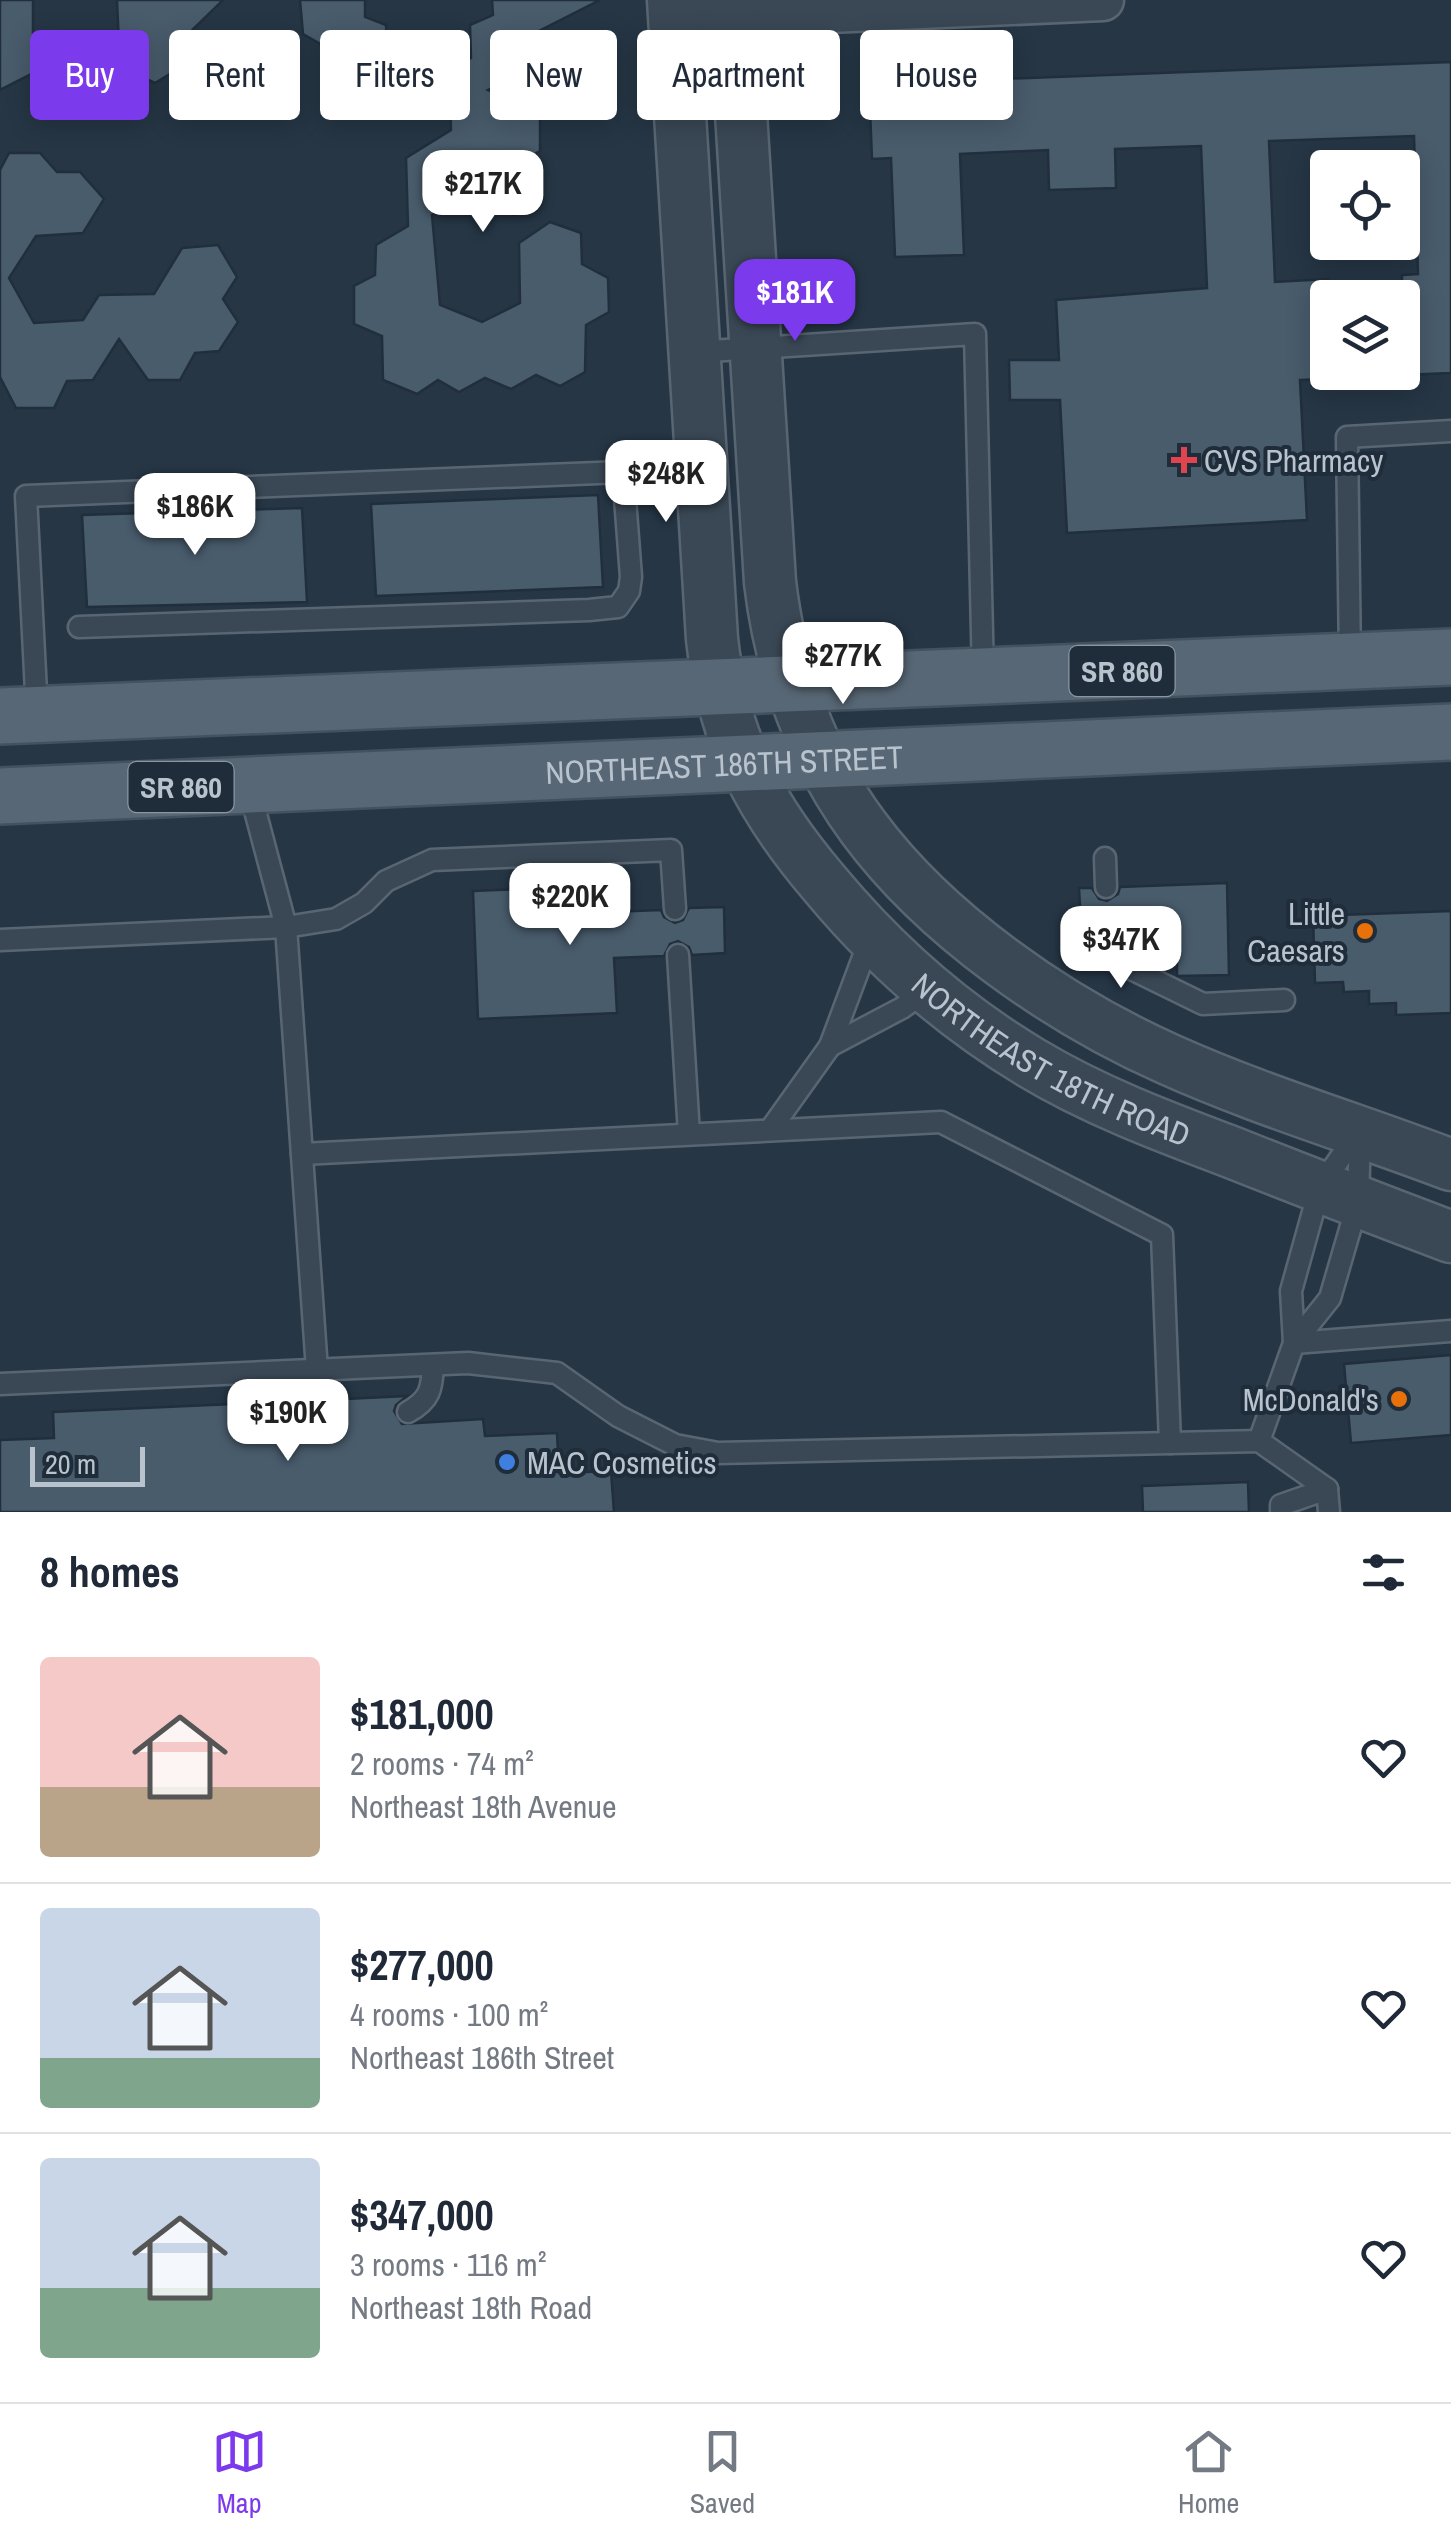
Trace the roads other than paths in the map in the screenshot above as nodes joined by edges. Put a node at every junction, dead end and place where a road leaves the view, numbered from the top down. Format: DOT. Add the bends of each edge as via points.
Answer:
graph roads {
  1 [pos="1103,0"];
  2 [pos="735,8"];
  3 [pos="674,10"];
  4 [pos="756,349"];
  5 [pos="695,352"];
  6 [pos="1451,431"];
  7 [pos="702,464"];
  8 [pos="623,472"];
  9 [pos="78,627"];
  10 [pos="1451,656"];
  11 [pos="1350,661"];
  12 [pos="983,677"];
  13 [pos="793,684"];
  14 [pos="718,688"];
  15 [pos="19,715"];
  16 [pos="1451,732"];
  17 [pos="822,758"];
  18 [pos="743,762"];
  19 [pos="248,784"];
  20 [pos="0,796"];
  21 [pos="1105,858"];
  22 [pos="1106,887"];
  23 [pos="675,909"];
  24 [pos="1108,922"];
  25 [pos="286,927"];
  26 [pos="872,936"];
  27 [pos="0,940"];
  28 [pos="678,955"];
  29 [pos="928,989"];
  30 [pos="1284,1000"];
  31 [pos="830,1046"];
  32 [pos="770,1130"];
  33 [pos="1360,1130"];
  34 [pos="689,1134"];
  35 [pos="302,1154"];
  36 [pos="1451,1166"];
  37 [pos="1339,1194"];
  38 [pos="1451,1237"];
  39 [pos="1451,1331"];
  40 [pos="1294,1343"];
  41 [pos="434,1364"];
  42 [pos="316,1370"];
  43 [pos="283,1372"];
  44 [pos="0,1384"];
  45 [pos="291,1401"];
  46 [pos="408,1412"];
  47 [pos="1260,1441"];
  48 [pos="1170,1443"];
  49 [pos="1328,1489"];
  50 [pos="1281,1512"];
  51 [pos="1328,1512"];
  1 -- 2 [label="street"];
  2 -- 3 [label="street"];
  2 -- 4 [label="street, NORTHEAST 18TH ROAD"];
  3 -- 5 [label="street, NORTHEAST 18TH ROAD"];
  4 -- 5 [label="lane"];
  4 -- 12 [label="lane" via="975,334"];
  4 -- 13 [label="street, NORTHEAST 18TH ROAD" via="770,582 776,634"];
  5 -- 7 [label="street, NORTHEAST 18TH ROAD"];
  6 -- 11 [label="lane" via="1347,437"];
  7 -- 8 [label="lane"];
  7 -- 14 [label="street, NORTHEAST 18TH ROAD"];
  8 -- 9 [label="lane" via="631,577 618,606"];
  8 -- 15 [label="lane" via="26,496"];
  10 -- 11 [label="main road, SR 860"];
  11 -- 12 [label="main road, SR 860"];
  12 -- 13 [label="main road, SR 860"];
  13 -- 14 [label="main road, SR 860"];
  13 -- 17 [label="street, NORTHEAST 18TH ROAD"];
  14 -- 15 [label="main road, SR 860"];
  14 -- 18 [label="street, NORTHEAST 18TH ROAD"];
  16 -- 17 [label="main road, NORTHEAST 186TH STREET / SR 860"];
  17 -- 18 [label="main road, NORTHEAST 186TH STREET / SR 860"];
  17 -- 33 [label="street, NORTHEAST 18TH ROAD" via="863,827 898,868 1001,961 1087,1018 1163,1057"];
  18 -- 19 [label="main road, NORTHEAST 186TH STREET / SR 860"];
  18 -- 26 [label="street, NORTHEAST 18TH ROAD" via="776,823"];
  19 -- 20 [label="main road, NORTHEAST 186TH STREET / SR 860"];
  19 -- 25 [label="lane"];
  21 -- 22 [label="lane"];
  23 -- 25 [label="lane" via="671,850 432,860 386,881 336,919"];
  24 -- 30 [label="lane" via="1109,958 1203,1004"];
  25 -- 27 [label="lane"];
  25 -- 35 [label="lane"];
  26 -- 29 [label="street, NORTHEAST 18TH ROAD"];
  26 -- 31 [label="lane"];
  28 -- 34 [label="lane"];
  29 -- 31 [label="lane"];
  29 -- 37 [label="street, NORTHEAST 18TH ROAD" via="1067,1083"];
  31 -- 32 [label="lane"];
  32 -- 34 [label="lane"];
  32 -- 48 [label="lane" via="941,1122 1162,1235"];
  33 -- 36 [label="street, NORTHEAST 18TH ROAD"];
  33 -- 37 [label="lane"];
  33 -- 37 [label="lane"];
  34 -- 35 [label="lane"];
  35 -- 42 [label="lane"];
  37 -- 38 [label="street, NORTHEAST 18TH ROAD"];
  37 -- 40 [label="lane" via="1291,1290"];
  37 -- 40 [label="lane" via="1330,1298"];
  39 -- 40 [label="lane"];
  40 -- 47 [label="lane"];
  41 -- 42 [label="lane"];
  41 -- 46 [label="lane" via="424,1403"];
  41 -- 48 [label="lane" via="557,1373 618,1416 676,1445 718,1453"];
  42 -- 43 [label="lane"];
  43 -- 44 [label="lane"];
  43 -- 45 [label="lane"];
  47 -- 48 [label="lane"];
  47 -- 49 [label="lane"];
  49 -- 50 [label="lane" via="1281,1506"];
  49 -- 51 [label="lane"];
}
